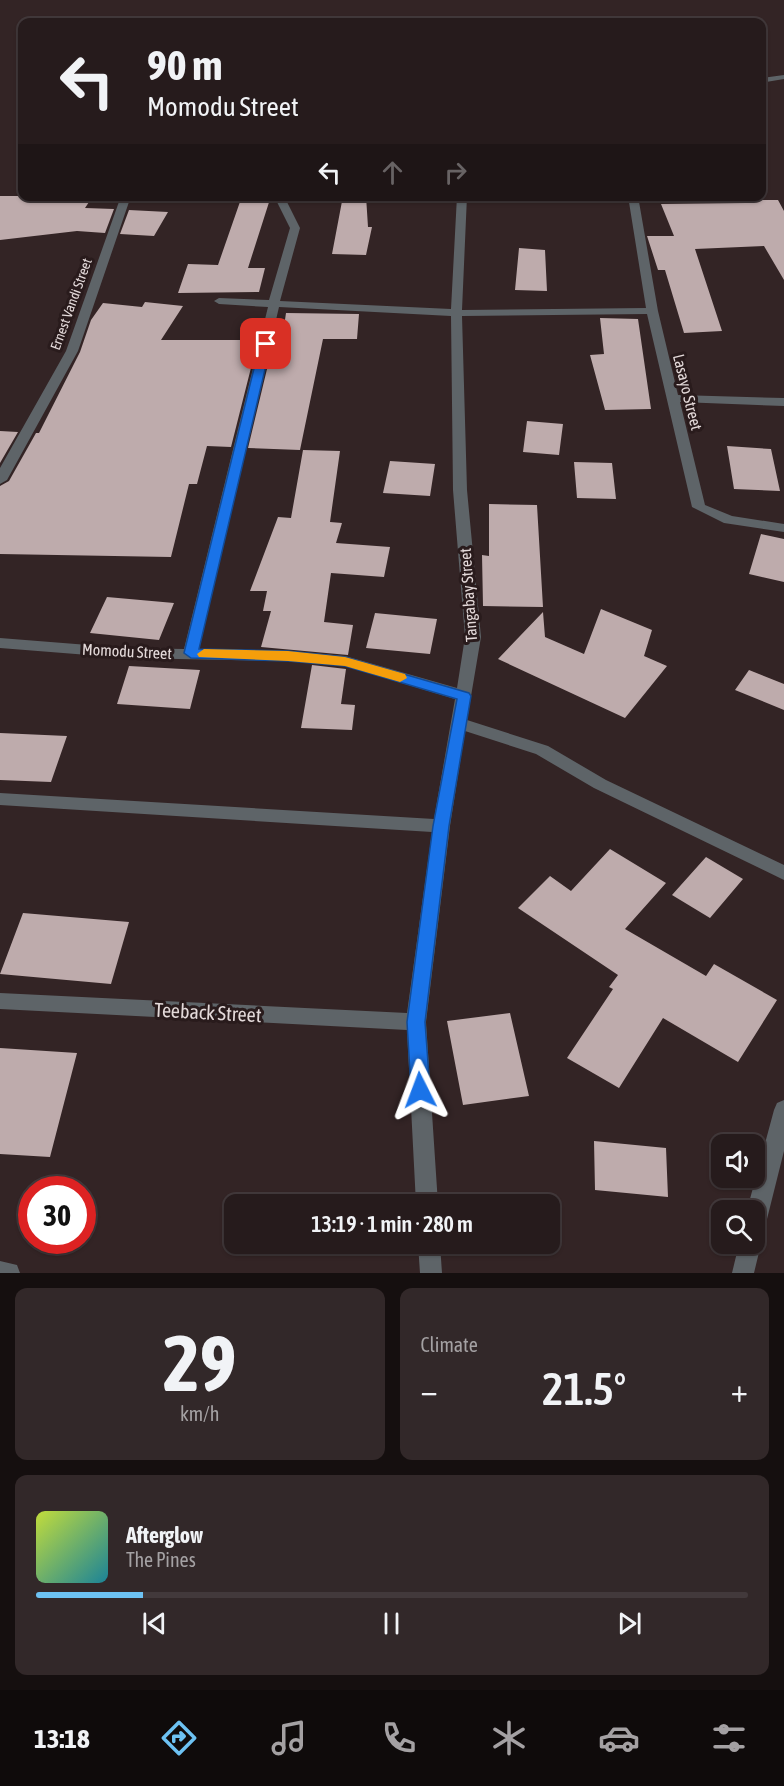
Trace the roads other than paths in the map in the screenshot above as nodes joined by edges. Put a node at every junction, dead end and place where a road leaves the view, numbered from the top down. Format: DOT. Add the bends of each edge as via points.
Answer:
graph roads {
  1 [pos="784,77"];
  2 [pos="766,79"];
  3 [pos="124,201"];
  4 [pos="282,201"];
  5 [pos="462,201"];
  6 [pos="634,201"];
  7 [pos="219,301"];
  8 [pos="275,304"];
  9 [pos="652,311"];
  10 [pos="456,313"];
  11 [pos="674,398"];
  12 [pos="784,402"];
  13 [pos="0,480"];
  14 [pos="784,528"];
  15 [pos="0,643"];
  16 [pos="191,653"];
  17 [pos="464,696"];
  18 [pos="459,723"];
  19 [pos="0,799"];
  20 [pos="441,826"];
  21 [pos="784,873"];
  22 [pos="0,1002"];
  23 [pos="416,1022"];
  24 [pos="784,1110"];
  25 [pos="426,1194"];
  26 [pos="761,1200"];
  27 [pos="430,1254"];
  28 [pos="748,1254"];
  29 [pos="0,1272"];
  30 [pos="9,1273"];
  31 [pos="431,1273"];
  32 [pos="743,1273"];
  1 -- 2 [label="street"];
  3 -- 13 [label="street, Ernest Vandi Street" via="72,351"];
  4 -- 8 [label="street" via="295,228"];
  5 -- 10 [label="street, Tangabay Street"];
  6 -- 9 [label="street, Lasayo Street"];
  7 -- 8 [label="street"];
  8 -- 10 [label="street"];
  8 -- 16 [label="street"];
  9 -- 10 [label="street"];
  9 -- 11 [label="street, Lasayo Street"];
  10 -- 17 [label="street, Tangabay Street" via="460,490 473,637"];
  11 -- 12 [label="street"];
  11 -- 14 [label="street, Lasayo Street" via="699,507 729,520"];
  15 -- 16 [label="street, Momodu Street" via="126,653"];
  16 -- 17 [label="street, Momodu Street" via="345,662"];
  17 -- 18 [label="street, Tangabay Street"];
  18 -- 20 [label="street, Tangabay Street"];
  18 -- 21 [label="street" via="542,750 600,784"];
  19 -- 20 [label="street"];
  20 -- 23 [label="street, Tangabay Street"];
  22 -- 23 [label="street, Teeback Street"];
  23 -- 25 [label="street, Tangabay Street"];
  24 -- 26 [label="street"];
  27 -- 31 [label="street"];
  28 -- 32 [label="street"];
  29 -- 30 [label="street"];
}
